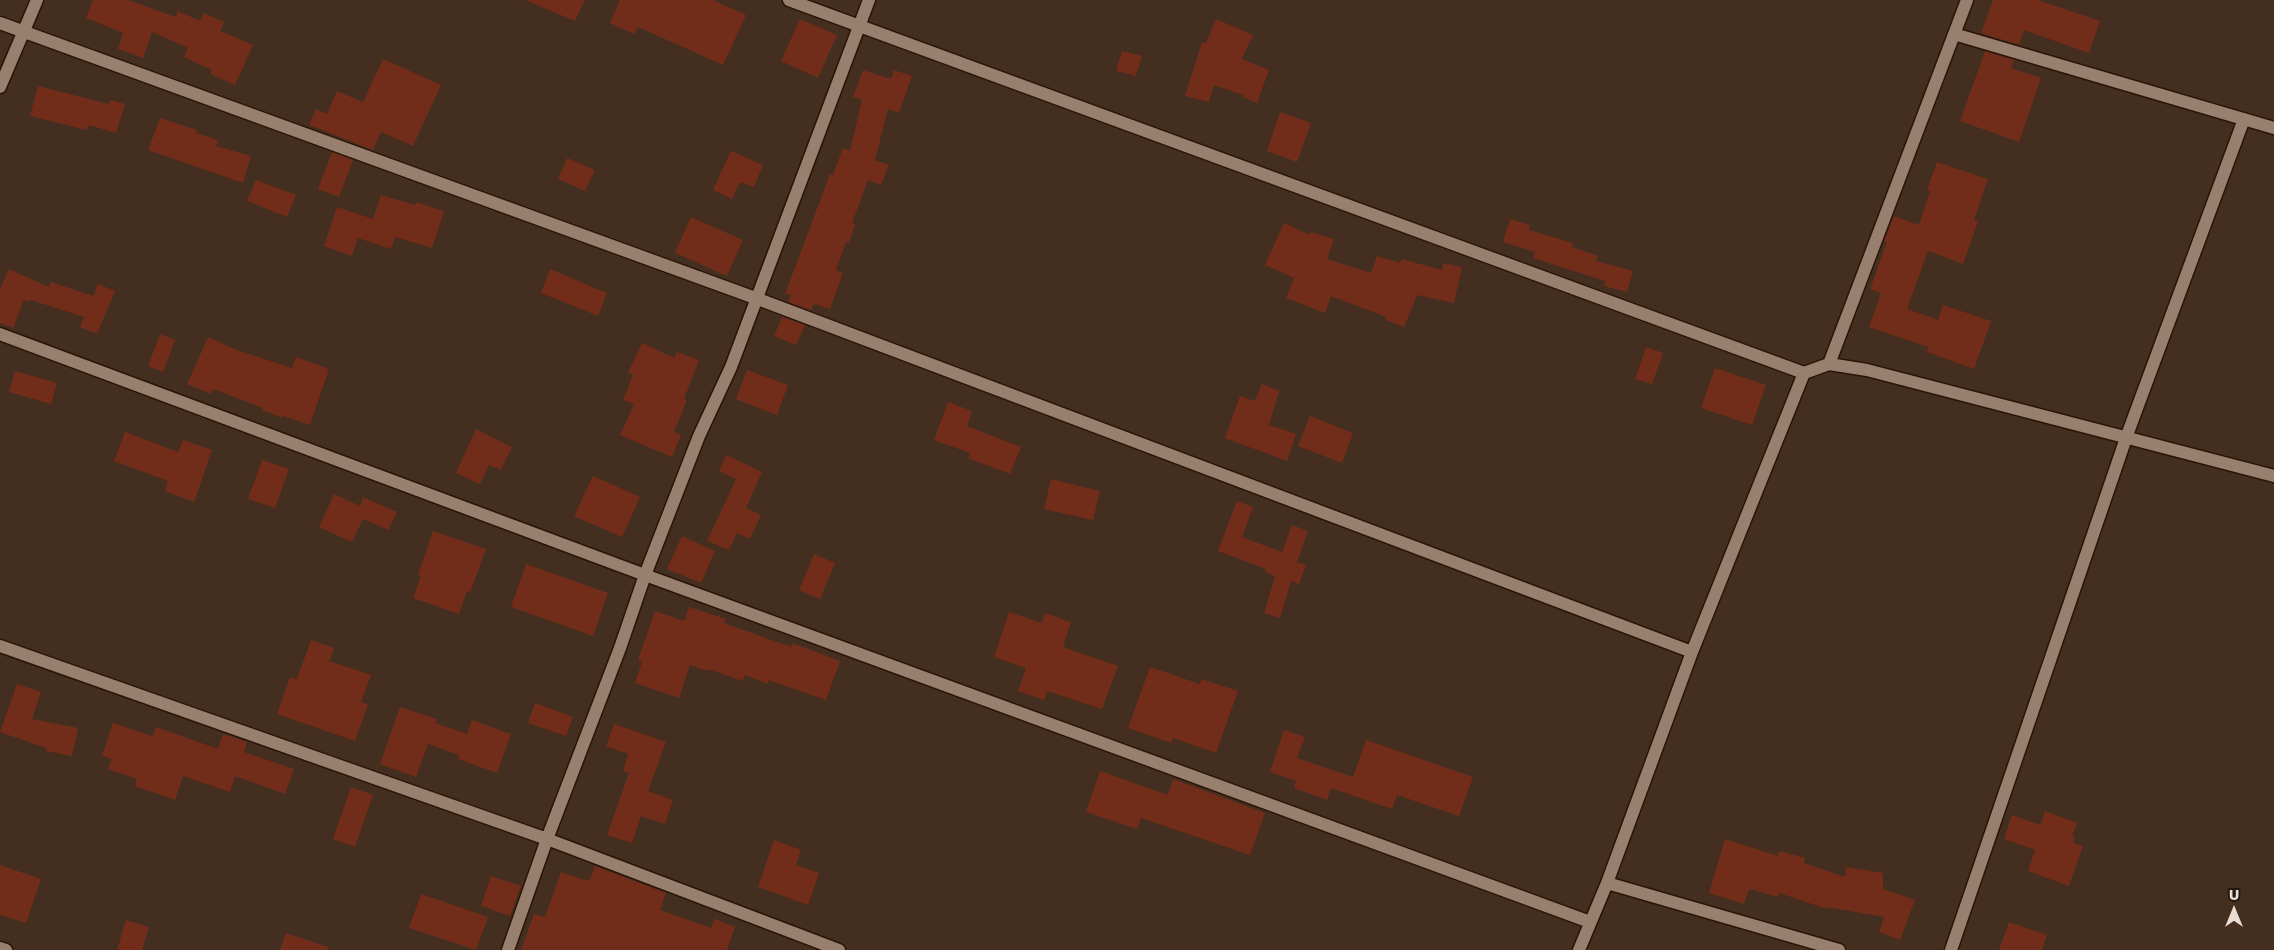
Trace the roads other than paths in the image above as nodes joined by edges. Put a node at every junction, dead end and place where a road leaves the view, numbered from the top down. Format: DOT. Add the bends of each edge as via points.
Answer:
graph roads {
  1 [pos="37,0"];
  2 [pos="789,0"];
  3 [pos="869,0"];
  4 [pos="1967,0"];
  5 [pos="0,23"];
  6 [pos="859,25"];
  7 [pos="23,32"];
  8 [pos="1954,34"];
  9 [pos="0,86"];
  10 [pos="2244,119"];
  11 [pos="2274,128"];
  12 [pos="758,299"];
  13 [pos="0,334"];
  14 [pos="1829,364"];
  15 [pos="1804,373"];
  16 [pos="2126,438"];
  17 [pos="2274,476"];
  18 [pos="645,575"];
  19 [pos="0,646"];
  20 [pos="1692,652"];
  21 [pos="547,839"];
  22 [pos="1607,883"];
  23 [pos="1590,922"];
  24 [pos="0,948"];
  25 [pos="6,950"];
  26 [pos="508,950"];
  27 [pos="839,950"];
  28 [pos="1579,950"];
  29 [pos="1839,950"];
  30 [pos="1952,950"];
  1 -- 7 [label="street"];
  2 -- 6 [label="street"];
  3 -- 6 [label="street"];
  4 -- 8 [label="street"];
  5 -- 7 [label="street"];
  6 -- 12 [label="street"];
  6 -- 15 [label="street"];
  7 -- 9 [label="street"];
  7 -- 12 [label="street"];
  8 -- 10 [label="street"];
  8 -- 14 [label="street"];
  10 -- 11 [label="street"];
  10 -- 16 [label="street"];
  12 -- 18 [label="street"];
  12 -- 20 [label="street"];
  13 -- 18 [label="street"];
  14 -- 15 [label="street"];
  14 -- 16 [label="street" via="1868,370"];
  15 -- 20 [label="street"];
  16 -- 17 [label="street"];
  16 -- 30 [label="street"];
  18 -- 21 [label="street"];
  18 -- 23 [label="street"];
  19 -- 21 [label="street"];
  20 -- 22 [label="street"];
  21 -- 26 [label="street"];
  21 -- 27 [label="street"];
  22 -- 23 [label="street"];
  22 -- 29 [label="street"];
  23 -- 28 [label="street"];
  24 -- 25 [label="street"];
}
